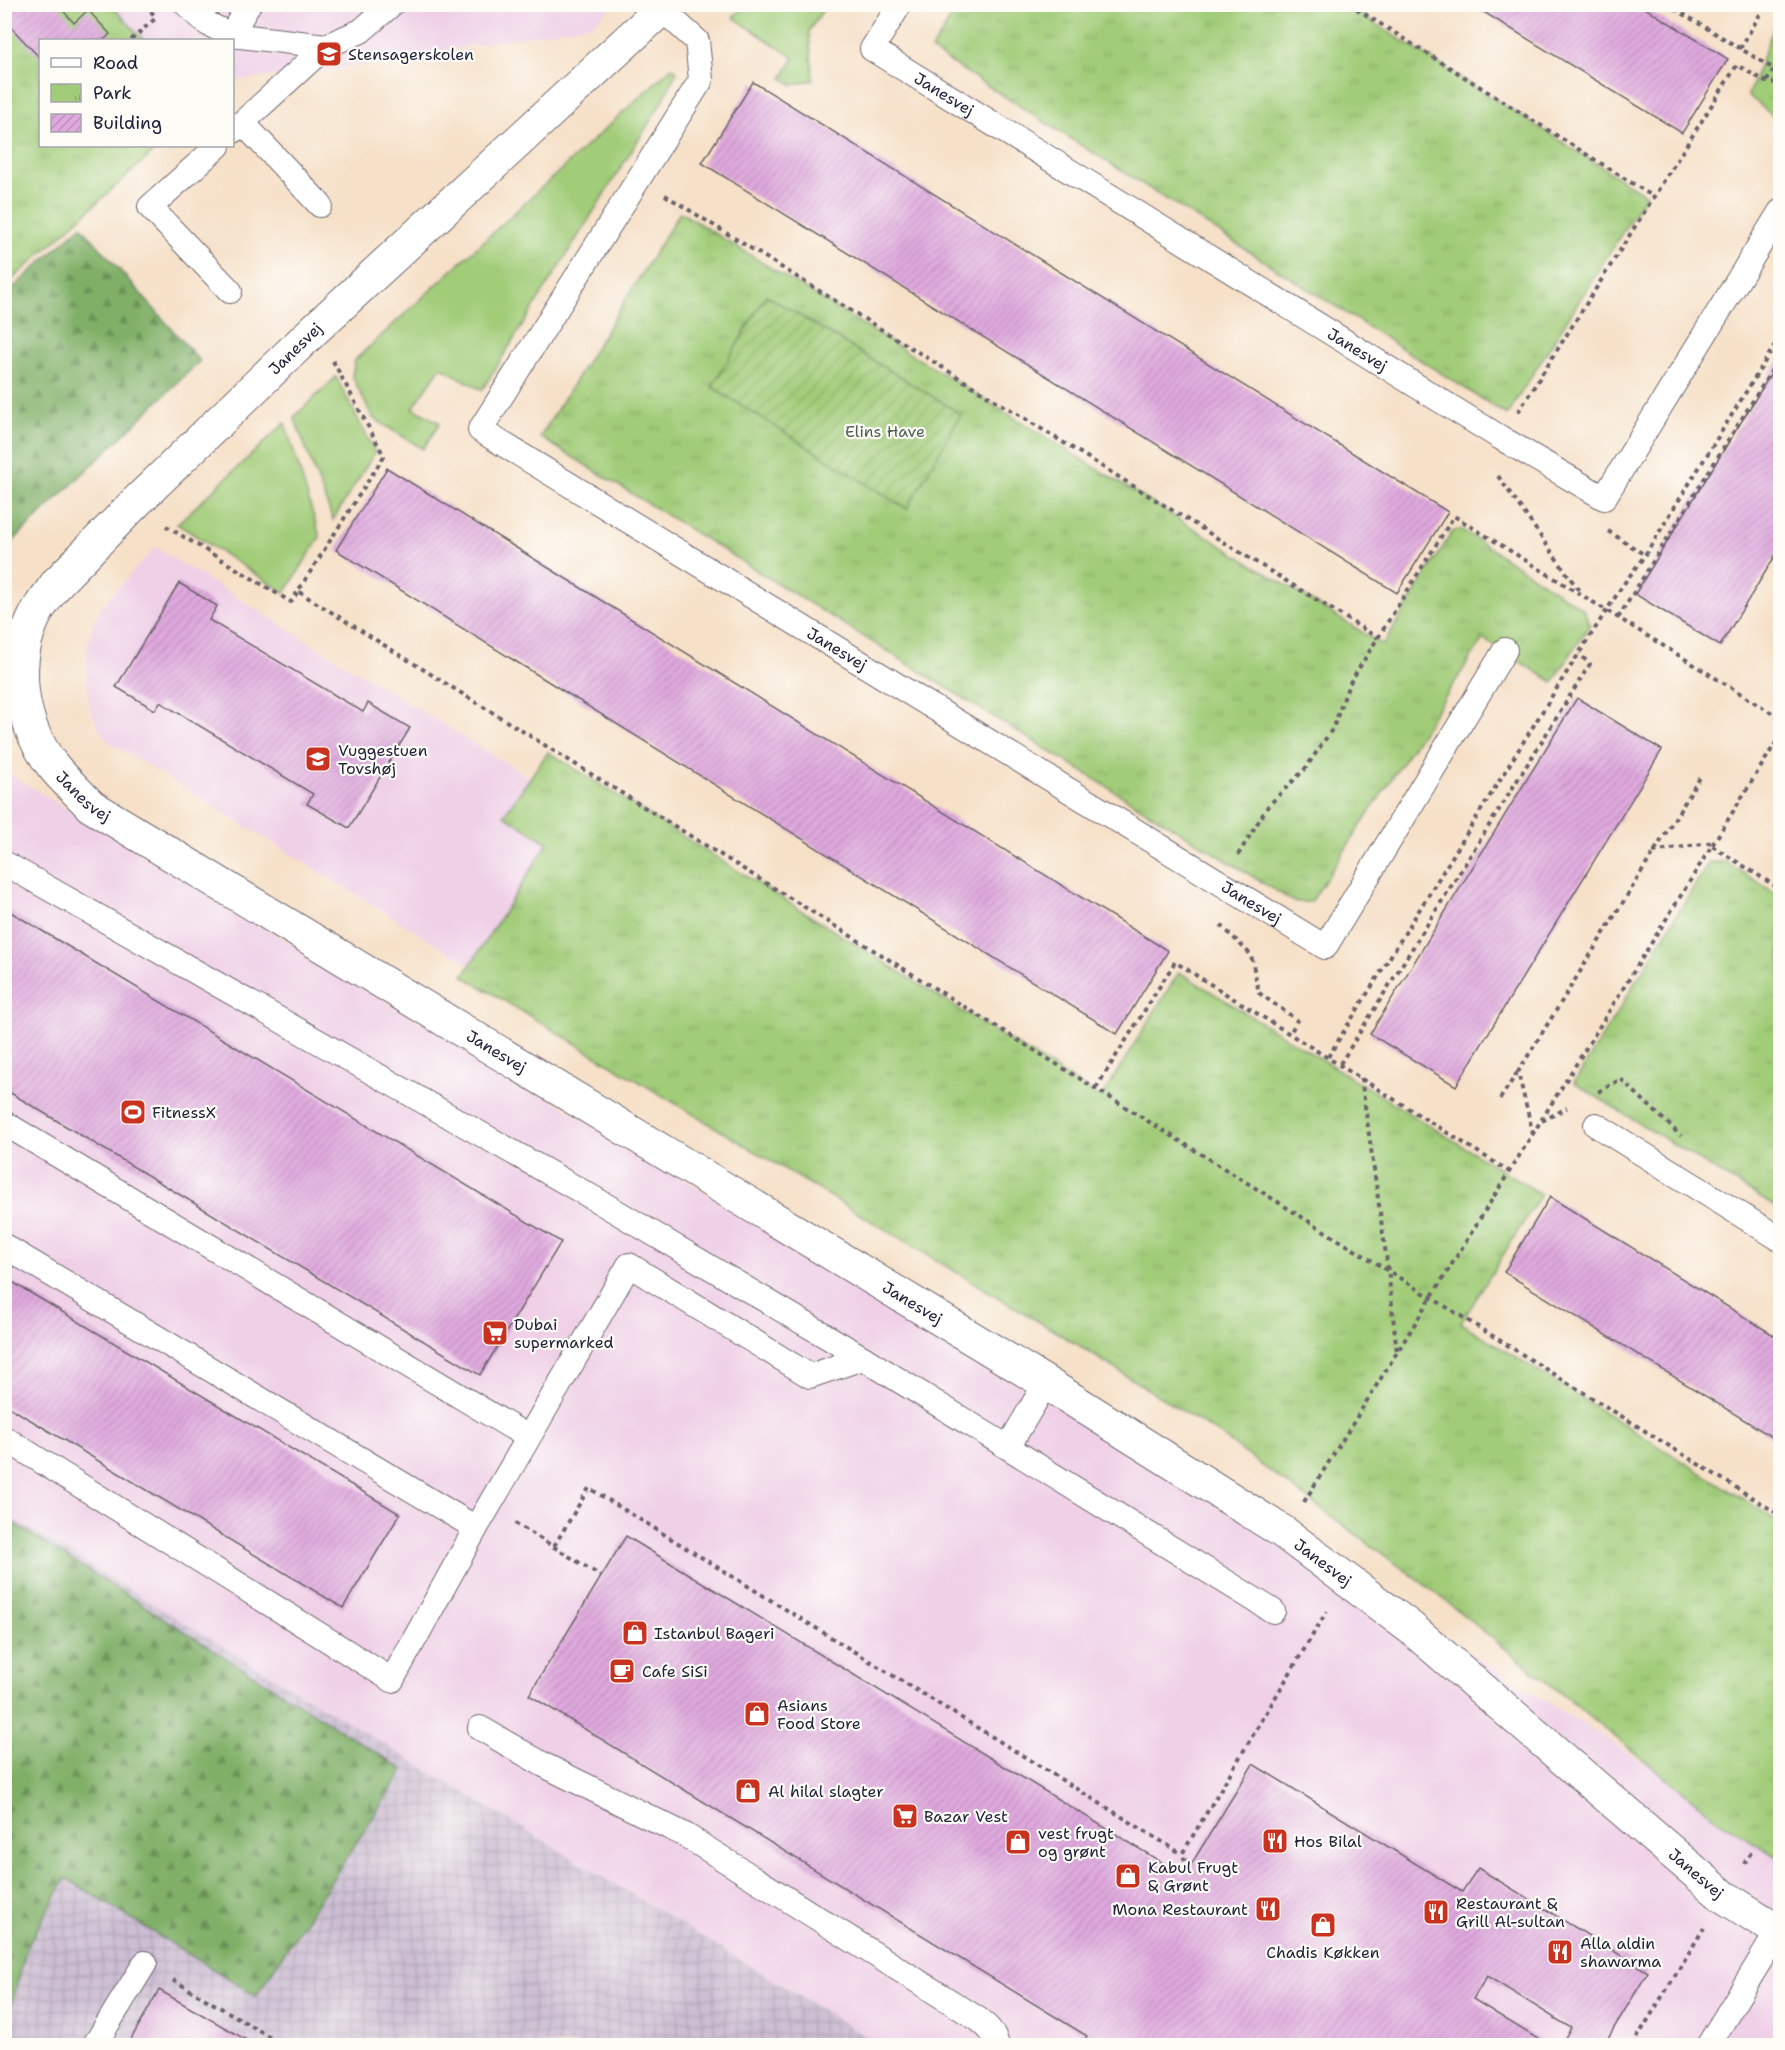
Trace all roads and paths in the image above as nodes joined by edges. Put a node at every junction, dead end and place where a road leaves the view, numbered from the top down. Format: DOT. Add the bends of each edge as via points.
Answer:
graph roads {
  1 [pos="145,4"];
  2 [pos="249,4"];
  3 [pos="392,4"];
  4 [pos="900,4"];
  5 [pos="1349,4"];
  6 [pos="1667,4"];
  7 [pos="1766,4"];
  8 [pos="661,6"];
  9 [pos="175,8"];
  10 [pos="157,18"];
  11 [pos="231,35"];
  12 [pos="132,39"];
  13 [pos="326,46"];
  14 [pos="1740,50"];
  15 [pos="1766,82"];
  16 [pos="1780,83"];
  17 [pos="238,127"];
  18 [pos="217,147"];
  19 [pos="1654,197"];
  20 [pos="672,200"];
  21 [pos="320,205"];
  22 [pos="1780,212"];
  23 [pos="230,291"];
  24 [pos="315,329"];
  25 [pos="1780,336"];
  26 [pos="1780,357"];
  27 [pos="1507,429"];
  28 [pos="1604,498"];
  29 [pos="134,504"];
  30 [pos="1644,555"];
  31 [pos="299,592"];
  32 [pos="1582,595"];
  33 [pos="1618,618"];
  34 [pos="15,635"];
  35 [pos="1378,638"];
  36 [pos="1505,650"];
  37 [pos="1579,654"];
  38 [pos="1780,736"];
  39 [pos="1701,776"];
  40 [pos="1256,824"];
  41 [pos="1714,844"];
  42 [pos="1653,852"];
  43 [pos="4,863"];
  44 [pos="1220,883"];
  45 [pos="1780,889"];
  46 [pos="1290,1034"];
  47 [pos="1328,1057"];
  48 [pos="1340,1064"];
  49 [pos="1518,1072"];
  50 [pos="1361,1078"];
  51 [pos="1096,1088"];
  52 [pos="1500,1099"];
  53 [pos="4,1123"];
  54 [pos="1596,1125"];
  55 [pos="1533,1135"];
  56 [pos="1510,1172"];
  57 [pos="1780,1239"];
  58 [pos="4,1246"];
  59 [pos="1388,1269"];
  60 [pos="1432,1298"];
  61 [pos="1397,1354"];
  62 [pos="862,1358"];
  63 [pos="1046,1383"];
  64 [pos="528,1437"];
  65 [pos="4,1438"];
  66 [pos="1008,1447"];
  67 [pos="1311,1492"];
  68 [pos="488,1507"];
  69 [pos="1780,1515"];
  70 [pos="476,1528"];
  71 [pos="554,1546"];
  72 [pos="601,1576"];
  73 [pos="1329,1607"];
  74 [pos="1273,1611"];
  75 [pos="480,1728"];
  76 [pos="1752,1851"];
  77 [pos="1182,1854"];
  78 [pos="1189,1869"];
  79 [pos="1723,1896"];
  80 [pos="1779,1932"];
  81 [pos="145,1963"];
  82 [pos="94,2046"];
  83 [pos="286,2046"];
  84 [pos="997,2046"];
  85 [pos="1632,2046"];
  86 [pos="1708,2046"];
  1 -- 10 [label="path"];
  2 -- 11 [label="lane"];
  3 -- 13 [label="lane" via="361,31"];
  4 -- 27 [label="lane, Janesvej" via="872,49"];
  5 -- 19 [label="path"];
  6 -- 14 [label="path"];
  7 -- 14 [label="path"];
  8 -- 24 [label="street, Janesvej"];
  8 -- 44 [label="lane, Janesvej" via="697,41 701,80 480,430"];
  9 -- 10 [label="path"];
  9 -- 11 [label="lane"];
  10 -- 12 [label="path"];
  11 -- 13 [label="lane"];
  13 -- 17 [label="lane"];
  14 -- 15 [label="path" via="1774,69"];
  15 -- 16 [label="path"];
  15 -- 19 [label="path" via="1737,65"];
  17 -- 21 [label="lane"];
  18 -- 23 [label="lane" via="150,207"];
  19 -- 27 [label="path"];
  20 -- 35 [label="path"];
  22 -- 28 [label="lane"];
  24 -- 29 [label="street, Janesvej"];
  24 -- 31 [label="path" via="384,456"];
  25 -- 30 [label="path"];
  26 -- 33 [label="path"];
  27 -- 28 [label="lane, Janesvej"];
  27 -- 32 [label="path" via="1495,472"];
  28 -- 30 [label="path" via="1608,531"];
  29 -- 31 [label="path" via="291,602"];
  29 -- 34 [label="street, Janesvej" via="57,583"];
  30 -- 37 [label="path"];
  31 -- 51 [label="path"];
  34 -- 63 [label="street, Janesvej" via="27,719 38,744 91,806"];
  36 -- 44 [label="lane, Janesvej" via="1324,947"];
  37 -- 47 [label="path"];
  37 -- 48 [label="path" via="1590,664"];
  38 -- 41 [label="path"];
  39 -- 42 [label="path"];
  40 -- 44 [label="path"];
  41 -- 42 [label="path"];
  41 -- 45 [label="path"];
  41 -- 55 [label="path"];
  42 -- 49 [label="path"];
  43 -- 62 [label="lane" via="584,1193"];
  44 -- 46 [label="path" via="1206,909 1251,955 1259,993 1297,1020"];
  46 -- 47 [label="path"];
  46 -- 51 [label="path" via="1175,962"];
  47 -- 48 [label="path"];
  48 -- 50 [label="path"];
  49 -- 52 [label="path"];
  49 -- 55 [label="path"];
  50 -- 56 [label="path"];
  50 -- 59 [label="path"];
  51 -- 59 [label="path"];
  53 -- 64 [label="lane"];
  54 -- 57 [label="lane"];
  55 -- 56 [label="path"];
  56 -- 60 [label="path"];
  58 -- 70 [label="lane"];
  59 -- 60 [label="path"];
  59 -- 61 [label="path"];
  60 -- 61 [label="path"];
  60 -- 69 [label="path"];
  61 -- 67 [label="path"];
  62 -- 64 [label="lane" via="810,1376 629,1265"];
  62 -- 66 [label="lane"];
  63 -- 66 [label="lane"];
  63 -- 79 [label="street, Janesvej" via="1284,1532 1326,1563 1411,1628"];
  64 -- 68 [label="lane"];
  65 -- 70 [label="lane" via="392,1680"];
  66 -- 74 [label="lane"];
  68 -- 70 [label="lane"];
  68 -- 71 [label="path"];
  71 -- 72 [label="path"];
  71 -- 77 [label="path" via="589,1488"];
  73 -- 77 [label="path"];
  75 -- 84 [label="lane" via="544,1766 685,1835 978,2019 988,2027"];
  76 -- 79 [label="path"];
  77 -- 78 [label="path"];
  79 -- 80 [label="street, Janesvej"];
  79 -- 85 [label="path"];
  80 -- 86 [label="lane"];
  81 -- 82 [label="lane"];
  81 -- 83 [label="path"];
}
